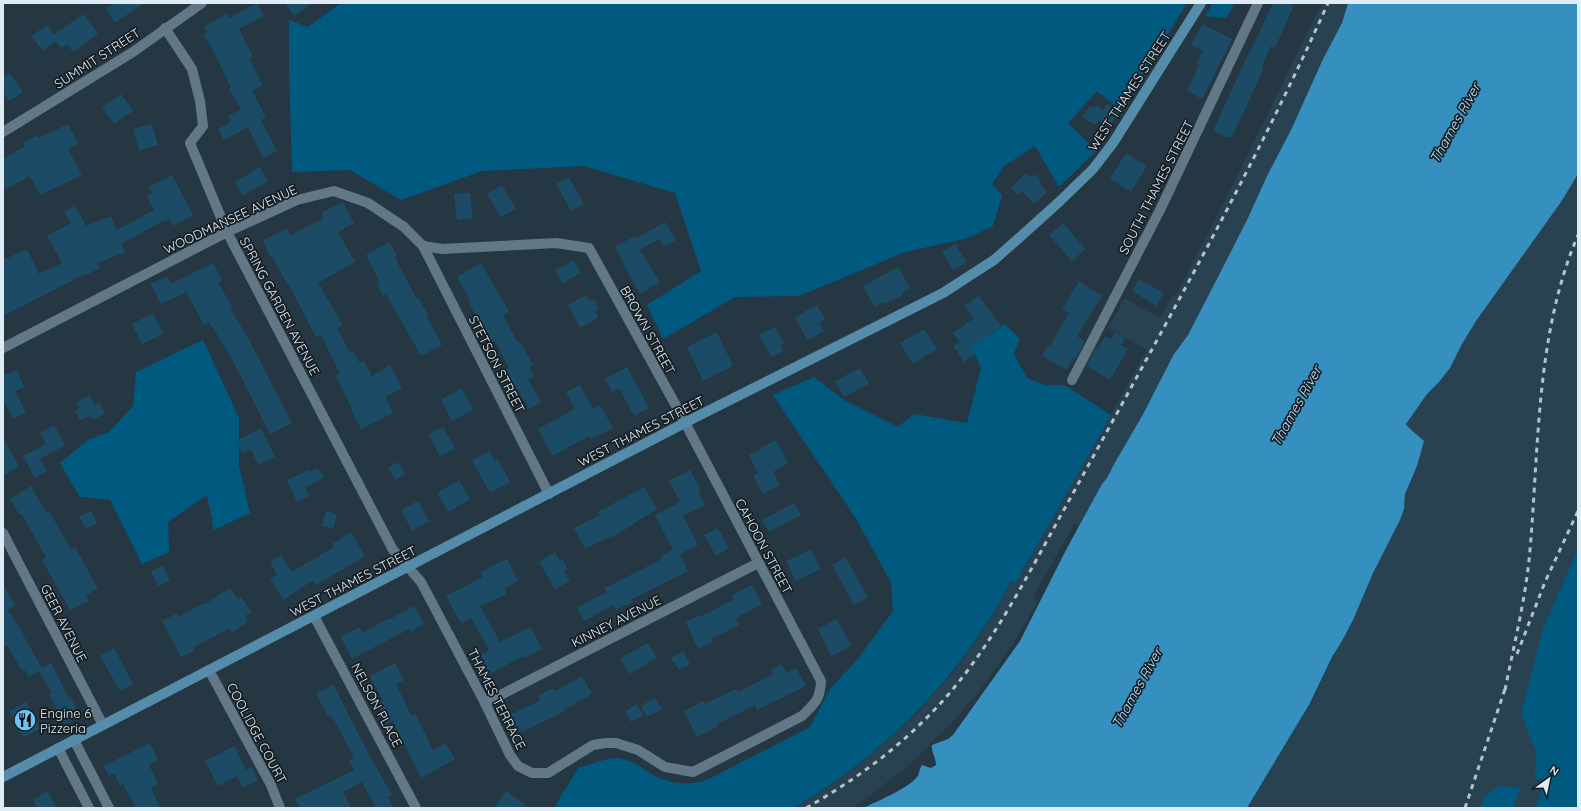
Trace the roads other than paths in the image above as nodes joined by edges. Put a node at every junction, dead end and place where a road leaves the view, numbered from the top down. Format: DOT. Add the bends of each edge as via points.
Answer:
graph roads {
  1 [pos="202,3"];
  2 [pos="1201,3"];
  3 [pos="1258,3"];
  4 [pos="165,28"];
  5 [pos="3,132"];
  6 [pos="227,232"];
  7 [pos="422,246"];
  8 [pos="3,348"];
  9 [pos="1072,380"];
  10 [pos="685,423"];
  11 [pos="549,494"];
  12 [pos="3,533"];
  13 [pos="758,563"];
  14 [pos="407,567"];
  15 [pos="314,616"];
  16 [pos="209,670"];
  17 [pos="821,682"];
  18 [pos="485,703"];
  19 [pos="103,725"];
  20 [pos="74,740"];
  21 [pos="58,748"];
  22 [pos="3,777"];
  23 [pos="89,808"];
  24 [pos="109,808"];
  25 [pos="280,808"];
  26 [pos="416,808"];
  1 -- 4 [label="street, SUMMIT STREET"];
  2 -- 10 [label="main road, WEST THAMES STREET" via="1104,156 1059,202 994,260 915,308"];
  3 -- 9 [label="street, SOUTH THAMES STREET" via="1160,210"];
  4 -- 5 [label="street, SUMMIT STREET" via="133,52"];
  4 -- 6 [label="street, SPRING GARDEN AVENUE" via="192,69 203,126 190,143"];
  6 -- 7 [label="street, WOODMANSEE AVENUE" via="297,200 334,191 368,203 404,227"];
  6 -- 8 [label="street, WOODMANSEE AVENUE"];
  6 -- 14 [label="street, SPRING GARDEN AVENUE" via="393,550"];
  7 -- 10 [label="street, BROWN STREET" via="442,249 556,243 589,248"];
  7 -- 11 [label="street, STETSON STREET"];
  10 -- 11 [label="main road, WEST THAMES STREET"];
  10 -- 13 [label="street, CAHOON STREET"];
  11 -- 14 [label="main road, WEST THAMES STREET"];
  12 -- 19 [label="street, GEER AVENUE"];
  13 -- 17 [label="street, CAHOON STREET"];
  13 -- 18 [label="street, KINNEY AVENUE"];
  14 -- 15 [label="main road, WEST THAMES STREET"];
  14 -- 18 [label="street, THAMES TERRACE" via="421,582"];
  15 -- 16 [label="main road, WEST THAMES STREET"];
  15 -- 26 [label="street, NELSON PLACE"];
  16 -- 19 [label="main road, WEST THAMES STREET"];
  16 -- 25 [label="street, COOLIDGE COURT" via="271,785"];
  17 -- 18 [label="street, THAMES TERRACE" via="820,695 802,716 693,772 665,767 638,750 616,743 606,743 593,745 548,773 532,773 518,766 510,755"];
  19 -- 20 [label="main road, WEST THAMES STREET"];
  20 -- 21 [label="main road, WEST THAMES STREET"];
  20 -- 24 [label="street"];
  21 -- 22 [label="main road, WEST THAMES STREET"];
  21 -- 23 [label="street"];
}
